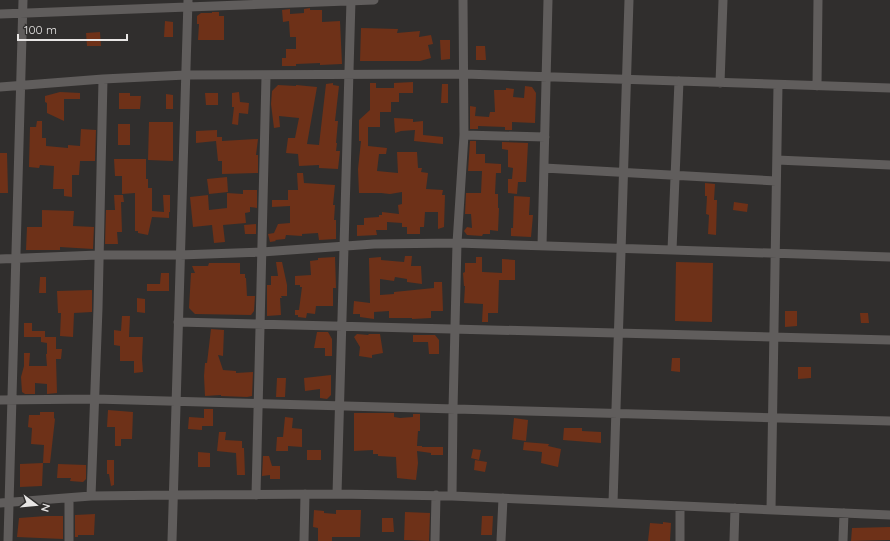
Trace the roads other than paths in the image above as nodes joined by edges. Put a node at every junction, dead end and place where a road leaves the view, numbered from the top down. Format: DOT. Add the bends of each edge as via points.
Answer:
graph roads {
  1 [pos="23,0"];
  2 [pos="351,0"];
  3 [pos="374,0"];
  4 [pos="463,0"];
  5 [pos="548,0"];
  6 [pos="629,0"];
  7 [pos="723,0"];
  8 [pos="818,0"];
  9 [pos="188,3"];
  10 [pos="23,13"];
  11 [pos="0,14"];
  12 [pos="349,74"];
  13 [pos="464,74"];
  14 [pos="186,75"];
  15 [pos="266,76"];
  16 [pos="546,77"];
  17 [pos="103,79"];
  18 [pos="626,80"];
  19 [pos="679,81"];
  20 [pos="720,83"];
  21 [pos="778,85"];
  22 [pos="21,86"];
  23 [pos="817,86"];
  24 [pos="0,87"];
  25 [pos="890,88"];
  26 [pos="464,135"];
  27 [pos="545,137"];
  28 [pos="777,160"];
  29 [pos="890,165"];
  30 [pos="544,168"];
  31 [pos="624,172"];
  32 [pos="675,175"];
  33 [pos="776,181"];
  34 [pos="457,243"];
  35 [pos="344,246"];
  36 [pos="542,246"];
  37 [pos="621,248"];
  38 [pos="672,250"];
  39 [pos="262,252"];
  40 [pos="775,253"];
  41 [pos="98,255"];
  42 [pos="180,255"];
  43 [pos="890,257"];
  44 [pos="16,258"];
  45 [pos="0,260"];
  46 [pos="178,322"];
  47 [pos="260,324"];
  48 [pos="342,326"];
  49 [pos="455,329"];
  50 [pos="618,333"];
  51 [pos="774,337"];
  52 [pos="890,340"];
  53 [pos="0,400"];
  54 [pos="12,400"];
  55 [pos="94,400"];
  56 [pos="176,402"];
  57 [pos="258,404"];
  58 [pos="340,406"];
  59 [pos="452,409"];
  60 [pos="616,413"];
  61 [pos="773,417"];
  62 [pos="890,420"];
  63 [pos="305,494"];
  64 [pos="337,494"];
  65 [pos="174,495"];
  66 [pos="256,495"];
  67 [pos="436,495"];
  68 [pos="91,496"];
  69 [pos="452,496"];
  70 [pos="69,498"];
  71 [pos="503,498"];
  72 [pos="5,503"];
  73 [pos="613,503"];
  74 [pos="680,506"];
  75 [pos="735,508"];
  76 [pos="771,510"];
  77 [pos="844,513"];
  78 [pos="890,515"];
  79 [pos="8,541"];
  80 [pos="69,541"];
  81 [pos="172,541"];
  82 [pos="304,541"];
  83 [pos="435,541"];
  84 [pos="501,541"];
  85 [pos="680,541"];
  86 [pos="734,541"];
  87 [pos="843,541"];
  1 -- 10 [label="street"];
  2 -- 3 [label="street"];
  2 -- 9 [label="street"];
  2 -- 12 [label="street"];
  4 -- 13 [label="street"];
  5 -- 16 [label="street"];
  6 -- 18 [label="street"];
  7 -- 20 [label="street"];
  8 -- 23 [label="street"];
  9 -- 10 [label="street"];
  9 -- 14 [label="street"];
  10 -- 11 [label="street"];
  10 -- 22 [label="street"];
  12 -- 13 [label="street"];
  12 -- 15 [label="street"];
  12 -- 35 [label="street"];
  13 -- 16 [label="street"];
  13 -- 26 [label="street"];
  14 -- 15 [label="street"];
  14 -- 17 [label="street"];
  14 -- 42 [label="street"];
  15 -- 39 [label="street"];
  16 -- 18 [label="street"];
  16 -- 27 [label="street"];
  17 -- 22 [label="street"];
  17 -- 41 [label="street"];
  18 -- 19 [label="street"];
  18 -- 31 [label="street"];
  19 -- 20 [label="street"];
  19 -- 32 [label="street"];
  20 -- 21 [label="street"];
  21 -- 23 [label="street"];
  21 -- 28 [label="street"];
  22 -- 24 [label="street"];
  22 -- 44 [label="street"];
  23 -- 25 [label="street"];
  26 -- 27 [label="street"];
  26 -- 34 [label="street"];
  27 -- 30 [label="street"];
  28 -- 29 [label="street"];
  28 -- 33 [label="street"];
  30 -- 31 [label="street"];
  30 -- 36 [label="street"];
  31 -- 32 [label="street"];
  31 -- 37 [label="street"];
  32 -- 33 [label="street"];
  32 -- 38 [label="street"];
  33 -- 40 [label="street"];
  34 -- 35 [label="street"];
  34 -- 36 [label="street"];
  34 -- 49 [label="street"];
  35 -- 39 [label="street"];
  35 -- 48 [label="street"];
  36 -- 37 [label="street"];
  37 -- 38 [label="street"];
  37 -- 50 [label="street"];
  38 -- 40 [label="street"];
  39 -- 42 [label="street"];
  39 -- 47 [label="street"];
  40 -- 43 [label="street"];
  40 -- 51 [label="street"];
  41 -- 42 [label="street"];
  41 -- 44 [label="street"];
  41 -- 55 [label="street"];
  42 -- 46 [label="street"];
  44 -- 45 [label="street"];
  44 -- 54 [label="street"];
  46 -- 47 [label="street"];
  46 -- 56 [label="street"];
  47 -- 48 [label="street"];
  47 -- 57 [label="street"];
  48 -- 49 [label="street"];
  48 -- 58 [label="street"];
  49 -- 50 [label="street"];
  49 -- 59 [label="street"];
  50 -- 51 [label="street"];
  50 -- 60 [label="street"];
  51 -- 52 [label="street"];
  51 -- 61 [label="street"];
  53 -- 54 [label="street"];
  54 -- 55 [label="street"];
  54 -- 72 [label="street"];
  55 -- 56 [label="street"];
  55 -- 68 [label="street"];
  56 -- 57 [label="street"];
  56 -- 65 [label="street"];
  57 -- 58 [label="street"];
  57 -- 66 [label="street"];
  58 -- 59 [label="street"];
  58 -- 64 [label="street"];
  59 -- 60 [label="street"];
  59 -- 69 [label="street"];
  60 -- 61 [label="street"];
  60 -- 73 [label="street"];
  61 -- 62 [label="street"];
  61 -- 76 [label="street"];
  63 -- 64 [label="street"];
  63 -- 66 [label="street"];
  63 -- 82 [label="street"];
  64 -- 67 [label="street"];
  65 -- 66 [label="street"];
  65 -- 68 [label="street"];
  65 -- 81 [label="street"];
  67 -- 69 [label="street"];
  67 -- 83 [label="street"];
  68 -- 70 [label="street"];
  69 -- 71 [label="street"];
  70 -- 72 [label="street"];
  70 -- 80 [label="street"];
  71 -- 73 [label="street"];
  71 -- 84 [label="street"];
  72 -- 79 [label="street"];
  73 -- 74 [label="street"];
  74 -- 75 [label="street"];
  74 -- 85 [label="street"];
  75 -- 76 [label="street"];
  75 -- 86 [label="street"];
  76 -- 77 [label="street"];
  77 -- 78 [label="street"];
  77 -- 87 [label="street"];
}
